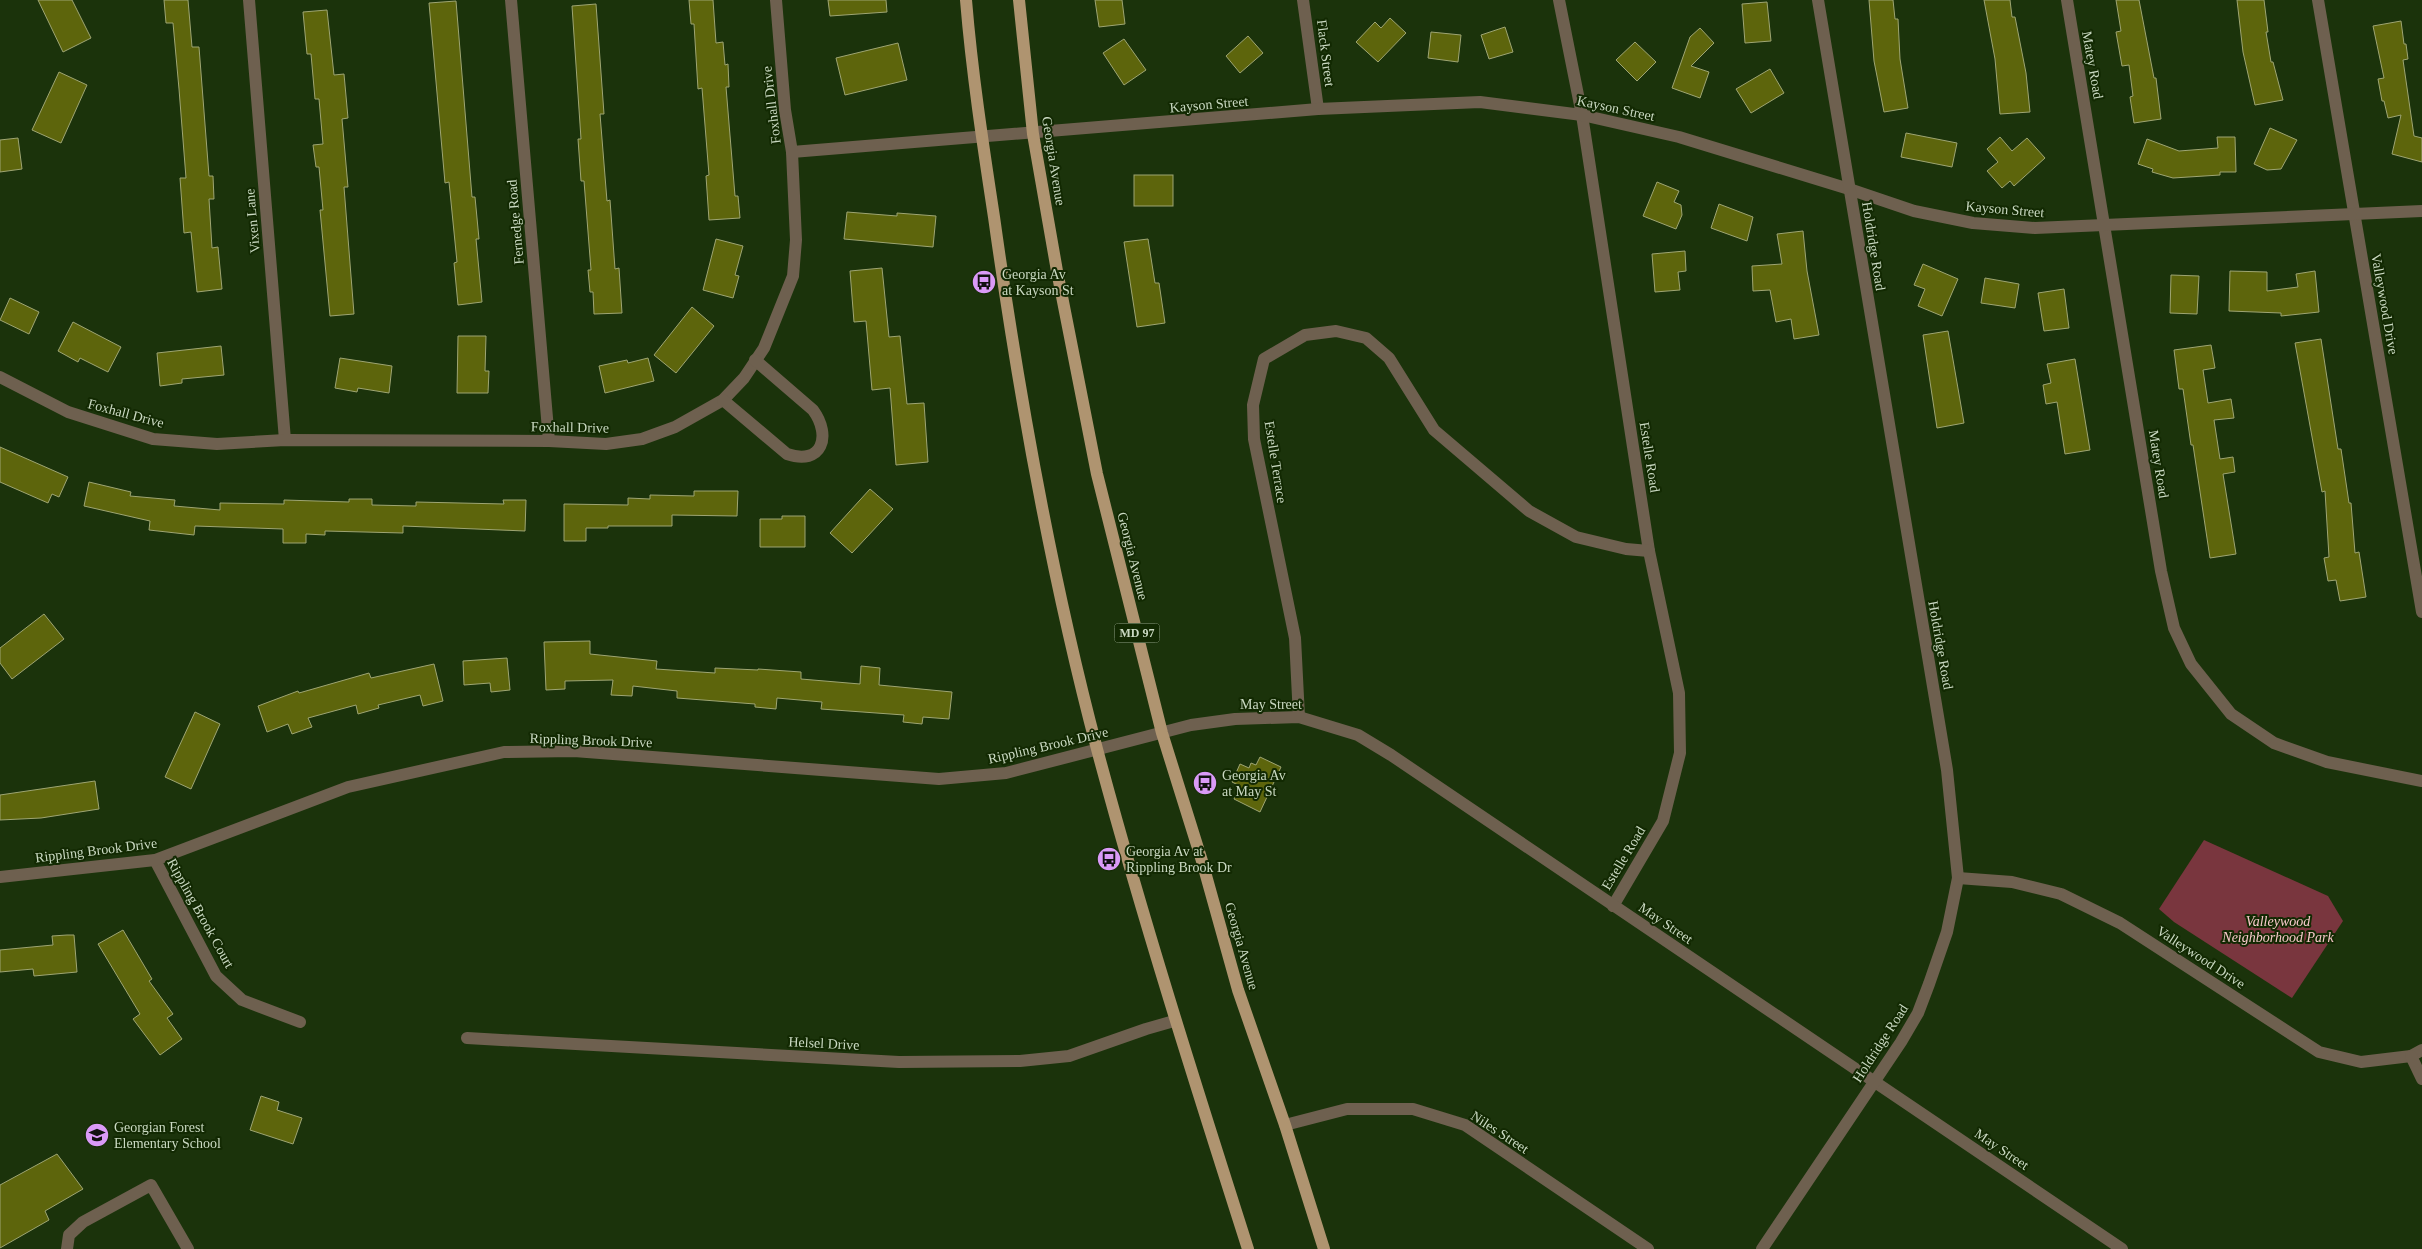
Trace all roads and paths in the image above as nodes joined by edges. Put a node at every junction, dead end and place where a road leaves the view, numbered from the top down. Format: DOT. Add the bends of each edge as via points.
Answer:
graph roads {
  1 [pos="249,0"];
  2 [pos="511,0"];
  3 [pos="776,0"];
  4 [pos="966,0"];
  5 [pos="1019,0"];
  6 [pos="1303,0"];
  7 [pos="1559,0"];
  8 [pos="1818,0"];
  9 [pos="2067,0"];
  10 [pos="2318,0"];
  11 [pos="1318,109"];
  12 [pos="1582,115"];
  13 [pos="1033,134"];
  14 [pos="982,136"];
  15 [pos="792,152"];
  16 [pos="1849,188"];
  17 [pos="2422,211"];
  18 [pos="2355,214"];
  19 [pos="2105,226"];
  20 [pos="755,360"];
  21 [pos="0,377"];
  22 [pos="723,400"];
  23 [pos="284,440"];
  24 [pos="549,441"];
  25 [pos="1649,551"];
  26 [pos="2422,612"];
  27 [pos="1299,716"];
  28 [pos="1162,733"];
  29 [pos="1097,749"];
  30 [pos="2422,781"];
  31 [pos="155,860"];
  32 [pos="0,877"];
  33 [pos="1958,878"];
  34 [pos="1613,906"];
  35 [pos="1174,1021"];
  36 [pos="300,1022"];
  37 [pos="467,1038"];
  38 [pos="2417,1053"];
  39 [pos="2422,1079"];
  40 [pos="1874,1080"];
  41 [pos="1285,1125"];
  42 [pos="67,1249"];
  43 [pos="188,1249"];
  44 [pos="1248,1249"];
  45 [pos="1324,1249"];
  46 [pos="1648,1249"];
  47 [pos="1762,1249"];
  48 [pos="2122,1249"];
  1 -- 23 [label="street, Vixen Lane"];
  2 -- 24 [label="street, Fernedge Road"];
  3 -- 15 [label="street, Foxhall Drive" via="785,110"];
  4 -- 14 [label="main road"];
  5 -- 13 [label="main road, Georgia Avenue / MD 97"];
  6 -- 11 [label="street, Flack Street"];
  7 -- 12 [label="street, Estelle Road"];
  8 -- 16 [label="street, Holdridge Road"];
  9 -- 19 [label="street, Matey Road"];
  10 -- 18 [label="street, Valleywood Drive"];
  11 -- 12 [label="street, Kayson Street" via="1480,102"];
  11 -- 13 [label="street, Kayson Street"];
  12 -- 16 [label="street, Kayson Street" via="1679,137"];
  12 -- 25 [label="street, Estelle Road"];
  13 -- 14 [label="street, Kayson Street"];
  13 -- 28 [label="main road, Georgia Avenue / MD 97" via="1098,474"];
  14 -- 15 [label="street, Kayson Street"];
  14 -- 29 [label="main road" via="1011,340 1055,568"];
  15 -- 20 [label="street, Foxhall Drive" via="796,240 793,276 764,348"];
  16 -- 19 [label="street, Kayson Street" via="1914,211 1973,223 2035,228"];
  16 -- 33 [label="street, Holdridge Road" via="1947,770"];
  17 -- 18 [label="street, Kayson Street"];
  18 -- 19 [label="street, Kayson Street"];
  18 -- 26 [label="street, Valleywood Drive"];
  19 -- 30 [label="street, Matey Road" via="2161,571 2174,628 2191,664 2231,714 2274,743 2327,762"];
  20 -- 22 [label="street, Foxhall Drive" via="744,378"];
  20 -- 22 [label="street" via="813,410 820,420 823,438 820,448 813,456 800,458 787,454"];
  21 -- 23 [label="street, Foxhall Drive" via="68,412 153,439 217,444"];
  22 -- 24 [label="street, Foxhall Drive" via="675,427 642,439 606,444"];
  23 -- 24 [label="street, Foxhall Drive"];
  25 -- 27 [label="street, Estelle Terrace" via="1576,537 1530,511 1434,430 1389,358 1366,338 1336,331 1304,335 1264,359 1253,405 1254,439 1295,638"];
  25 -- 34 [label="street, Estelle Road" via="1678,693 1680,753 1663,821"];
  27 -- 28 [label="street, May Street" via="1235,719"];
  27 -- 34 [label="street, May Street" via="1358,735"];
  28 -- 29 [label="street, Rippling Brook Drive"];
  28 -- 41 [label="main road, Georgia Avenue / MD 97" via="1238,990"];
  29 -- 31 [label="street, Rippling Brook Drive" via="1006,773 939,779 574,751 504,752 348,787"];
  29 -- 35 [label="main road"];
  31 -- 32 [label="street, Rippling Brook Drive"];
  31 -- 36 [label="street, Rippling Brook Court" via="216,976 242,1000"];
  33 -- 38 [label="street, Valleywood Drive" via="2012,882 2061,894 2120,923 2319,1052 2361,1062"];
  33 -- 40 [label="street, Holdridge Road" via="1947,932 1918,1012"];
  34 -- 40 [label="street, May Street"];
  35 -- 37 [label="street, Helsel Drive" via="1069,1056 1020,1061 898,1062"];
  35 -- 44 [label="main road"];
  38 -- 39 [label="street"];
  40 -- 47 [label="street, Holdridge Road"];
  40 -- 48 [label="street, May Street"];
  41 -- 45 [label="main road, Georgia Avenue / MD 97"];
  41 -- 46 [label="street, Niles Street" via="1347,1109 1413,1109 1464,1125"];
  42 -- 43 [label="street" via="69,1234 83,1222 151,1185"];
}
